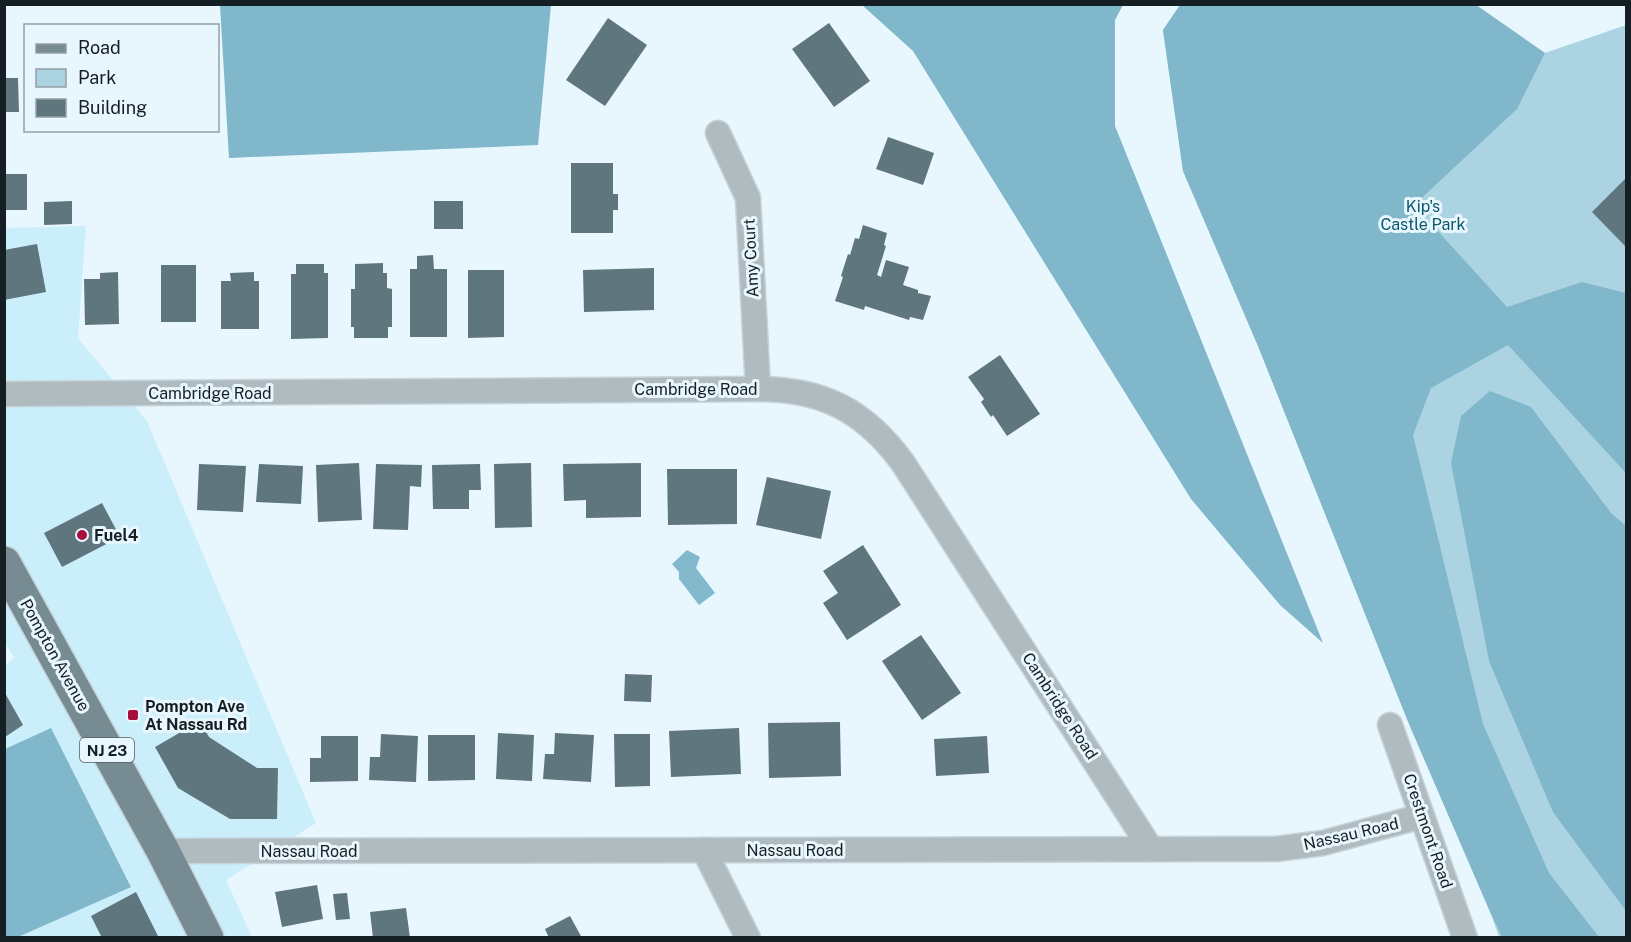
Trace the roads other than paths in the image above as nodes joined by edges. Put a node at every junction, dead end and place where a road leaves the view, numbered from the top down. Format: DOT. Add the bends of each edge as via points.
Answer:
graph roads {
  1 [pos="718,134"];
  2 [pos="758,389"];
  3 [pos="4,394"];
  4 [pos="4,563"];
  5 [pos="1390,725"];
  6 [pos="1422,816"];
  7 [pos="1151,849"];
  8 [pos="704,850"];
  9 [pos="163,851"];
  10 [pos="207,938"];
  11 [pos="748,938"];
  12 [pos="1465,938"];
  1 -- 2 [label="street, Amy Court" via="748,198"];
  2 -- 3 [label="street, Cambridge Road"];
  2 -- 7 [label="street, Cambridge Road" via="780,389 822,398 860,418 891,446"];
  4 -- 9 [label="main road, Pompton Avenue / NJ 23"];
  5 -- 6 [label="street, Crestmont Road"];
  6 -- 7 [label="street, Nassau Road" via="1323,843 1276,849"];
  6 -- 12 [label="street, Crestmont Road"];
  7 -- 8 [label="street, Nassau Road"];
  8 -- 9 [label="street, Nassau Road"];
  8 -- 11 [label="street"];
  9 -- 10 [label="main road, Pompton Avenue / NJ 23"];
}
